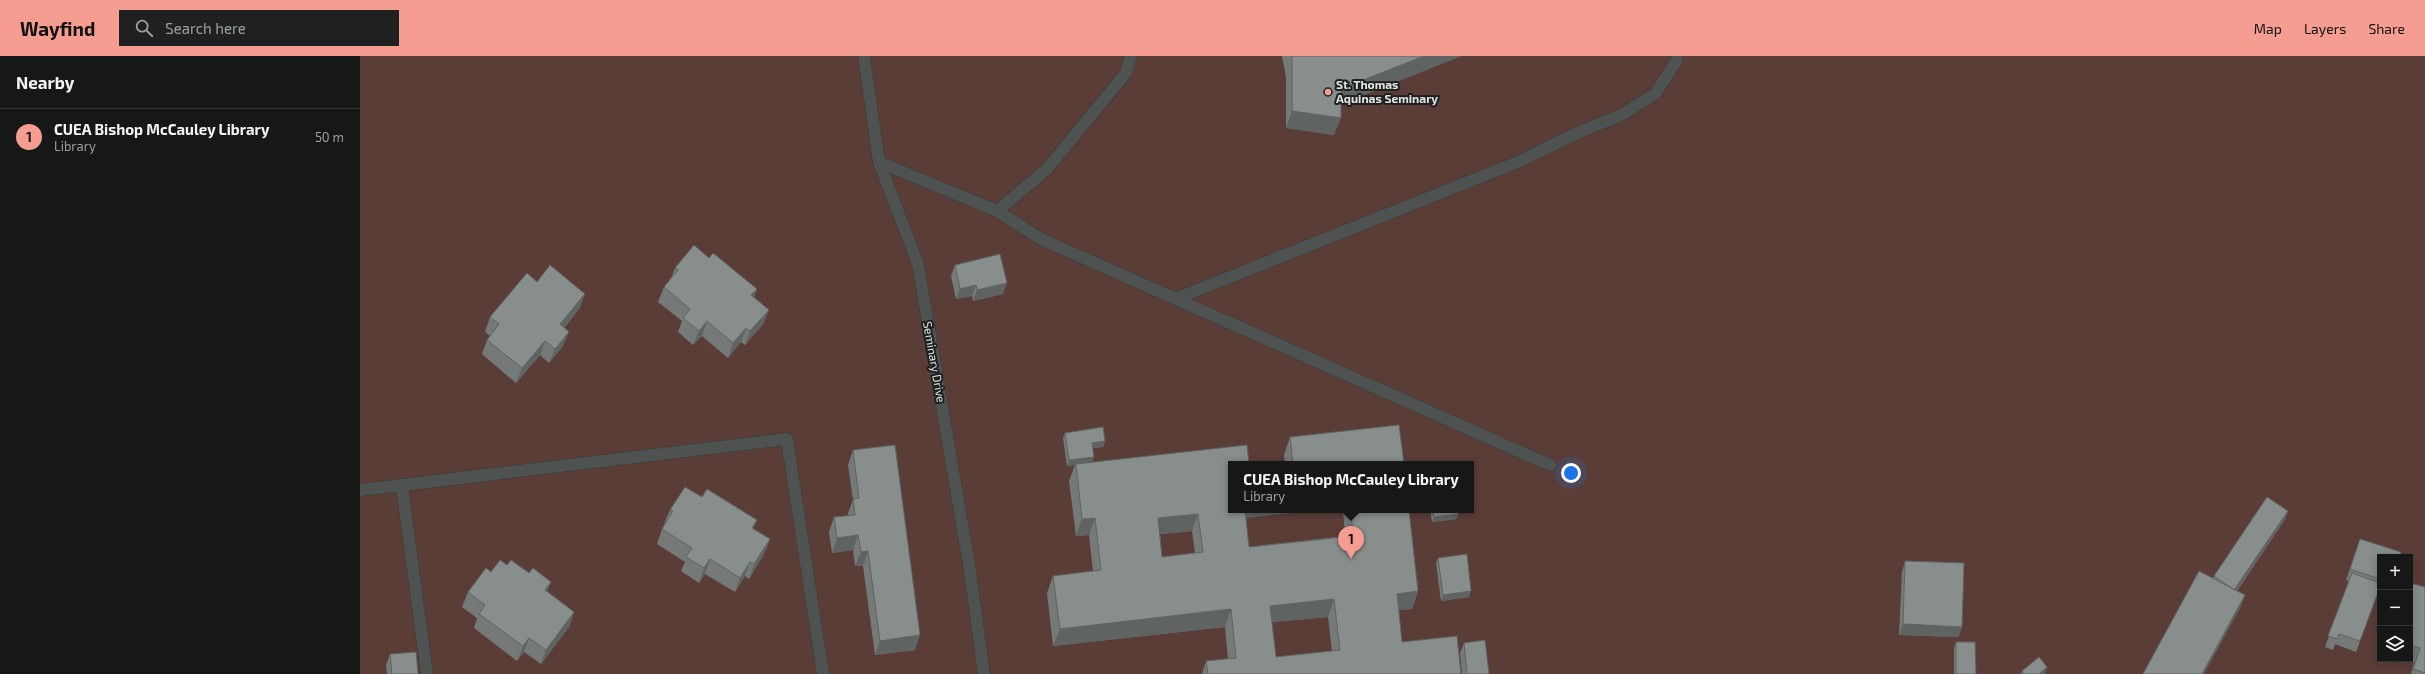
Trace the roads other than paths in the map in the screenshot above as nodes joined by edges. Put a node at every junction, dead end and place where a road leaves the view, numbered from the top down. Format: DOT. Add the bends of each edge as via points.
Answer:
graph roads {
  1 [pos="864,56"];
  2 [pos="1131,56"];
  3 [pos="1677,60"];
  4 [pos="879,162"];
  5 [pos="997,212"];
  6 [pos="1175,300"];
  7 [pos="1550,465"];
  8 [pos="402,486"];
  9 [pos="360,490"];
  10 [pos="427,674"];
  11 [pos="824,674"];
  12 [pos="984,674"];
  1 -- 4 [label="street, Seminary Drive"];
  2 -- 5 [label="street" via="1126,73 1047,169"];
  3 -- 6 [label="street" via="1655,94 1621,115 1510,165"];
  4 -- 5 [label="street"];
  4 -- 12 [label="street, Seminary Drive" via="918,264 970,571"];
  5 -- 6 [label="street" via="1041,239"];
  6 -- 7 [label="street"];
  8 -- 9 [label="street"];
  8 -- 10 [label="street"];
  8 -- 11 [label="street" via="787,439"];
}
